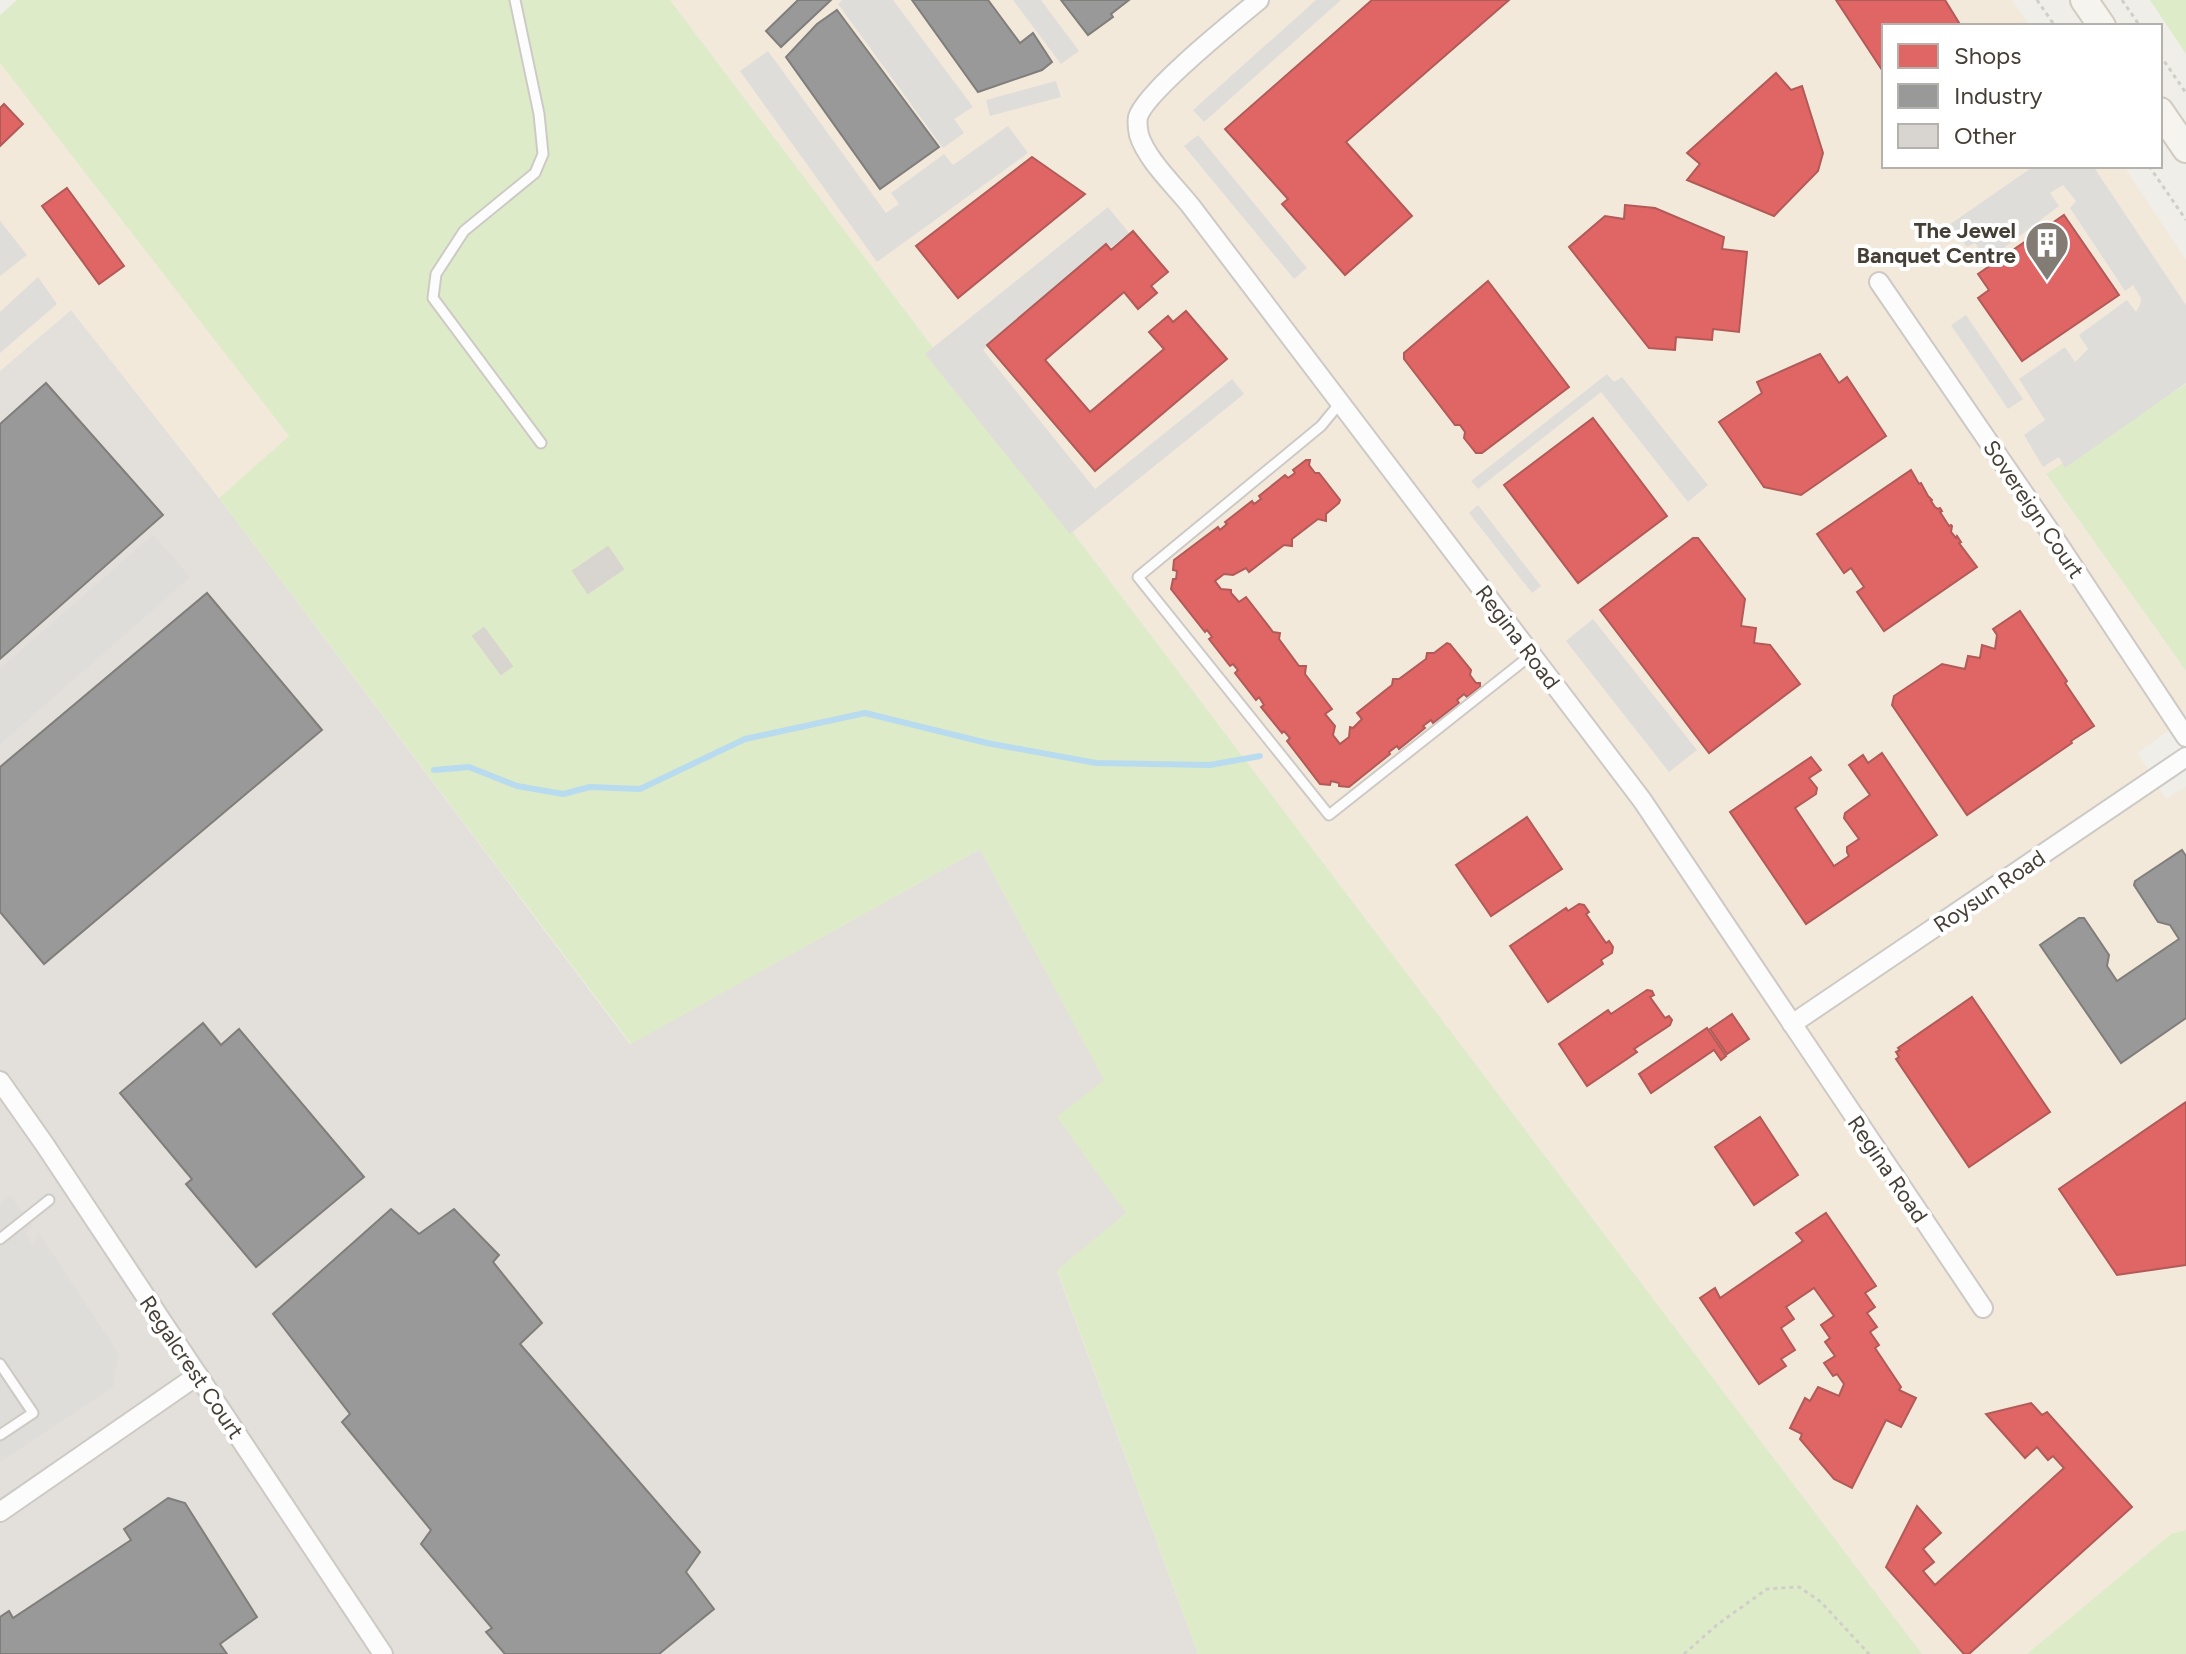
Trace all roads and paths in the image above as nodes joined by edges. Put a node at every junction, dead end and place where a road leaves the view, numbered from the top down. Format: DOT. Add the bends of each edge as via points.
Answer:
graph roads {
  1 [pos="515,0"];
  2 [pos="1259,0"];
  3 [pos="2037,0"];
  4 [pos="2084,0"];
  5 [pos="2122,0"];
  6 [pos="2054,24"];
  7 [pos="2101,24"];
  8 [pos="2139,24"];
  9 [pos="2162,58"];
  10 [pos="2186,93"];
  11 [pos="2162,114"];
  12 [pos="2186,149"];
  13 [pos="2150,168"];
  14 [pos="2186,220"];
  15 [pos="1879,282"];
  16 [pos="1340,403"];
  17 [pos="541,443"];
  18 [pos="1531,655"];
  19 [pos="2186,737"];
  20 [pos="2186,757"];
  21 [pos="1792,1024"];
  22 [pos="0,1081"];
  23 [pos="49,1200"];
  24 [pos="0,1239"];
  25 [pos="1983,1308"];
  26 [pos="0,1364"];
  27 [pos="198,1375"];
  28 [pos="0,1435"];
  29 [pos="0,1512"];
  30 [pos="383,1654"];
  31 [pos="1684,1654"];
  32 [pos="1869,1654"];
  1 -- 17 [label="lane" via="543,154 535,173 464,231 436,274 433,298"];
  2 -- 16 [label="street, Regina Road" via="1146,102 1138,133 1147,154"];
  3 -- 6 [label="path"];
  4 -- 7 [label="main road"];
  5 -- 8 [label="path"];
  9 -- 10 [label="path"];
  11 -- 12 [label="main road"];
  13 -- 14 [label="path"];
  15 -- 19 [label="street, Sovereign Court"];
  16 -- 18 [label="street, Regina Road"];
  16 -- 18 [label="lane" via="1321,426 1138,577 1329,815"];
  18 -- 21 [label="street, Regina Road" via="1642,800"];
  20 -- 21 [label="street, Roysun Road"];
  21 -- 25 [label="street, Regina Road"];
  22 -- 27 [label="street, Regalcrest Court"];
  23 -- 24 [label="lane"];
  26 -- 28 [label="lane" via="33,1413"];
  27 -- 29 [label="street"];
  27 -- 30 [label="street, Regalcrest Court"];
  31 -- 32 [label="path" via="1767,1589 1799,1587 1821,1602"];
}
